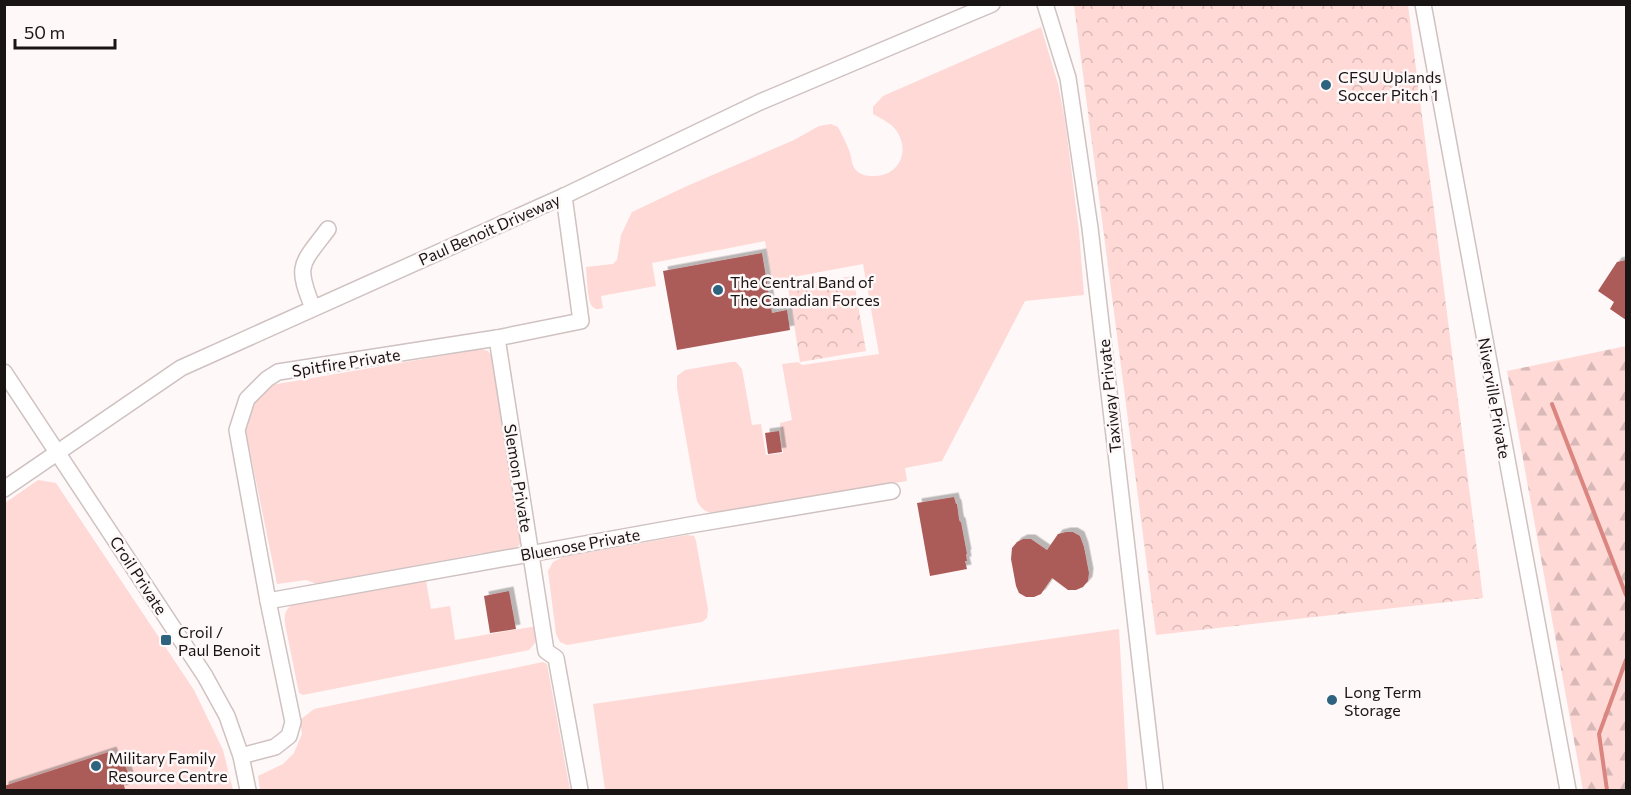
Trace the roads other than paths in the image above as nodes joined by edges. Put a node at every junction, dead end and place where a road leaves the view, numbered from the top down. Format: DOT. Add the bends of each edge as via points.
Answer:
graph roads {
  1 [pos="992,4"];
  2 [pos="1045,4"];
  3 [pos="1423,4"];
  4 [pos="564,196"];
  5 [pos="327,229"];
  6 [pos="313,308"];
  7 [pos="498,338"];
  8 [pos="4,372"];
  9 [pos="59,453"];
  10 [pos="4,489"];
  11 [pos="892,491"];
  12 [pos="531,553"];
  13 [pos="268,601"];
  14 [pos="242,756"];
  15 [pos="248,790"];
  16 [pos="580,790"];
  17 [pos="1155,790"];
  18 [pos="1568,790"];
  1 -- 4 [label="street, Paul Benoit Driveway" via="760,102"];
  2 -- 17 [label="street, Taxiway Private" via="1068,78 1089,228 1110,453"];
  3 -- 18 [label="street, Niverville Private"];
  4 -- 6 [label="street, Paul Benoit Driveway"];
  4 -- 7 [label="street, Spitfire Private" via="580,321"];
  5 -- 6 [label="street" via="302,269"];
  6 -- 9 [label="street, Paul Benoit Driveway" via="181,368"];
  7 -- 12 [label="street, Slemon Private"];
  7 -- 13 [label="street, Spitfire Private" via="278,372 247,399 237,430"];
  8 -- 9 [label="street, Croil Private"];
  9 -- 10 [label="street, Paul Benoit Driveway"];
  9 -- 14 [label="street, Croil Private" via="205,676"];
  11 -- 12 [label="street, Bluenose Private"];
  12 -- 13 [label="street, Bluenose Private"];
  12 -- 16 [label="street, Slemon Private" via="546,651 556,658"];
  13 -- 14 [label="street, Spitfire Private" via="293,722 290,736 275,747"];
  14 -- 15 [label="street, Croil Private"];
}
